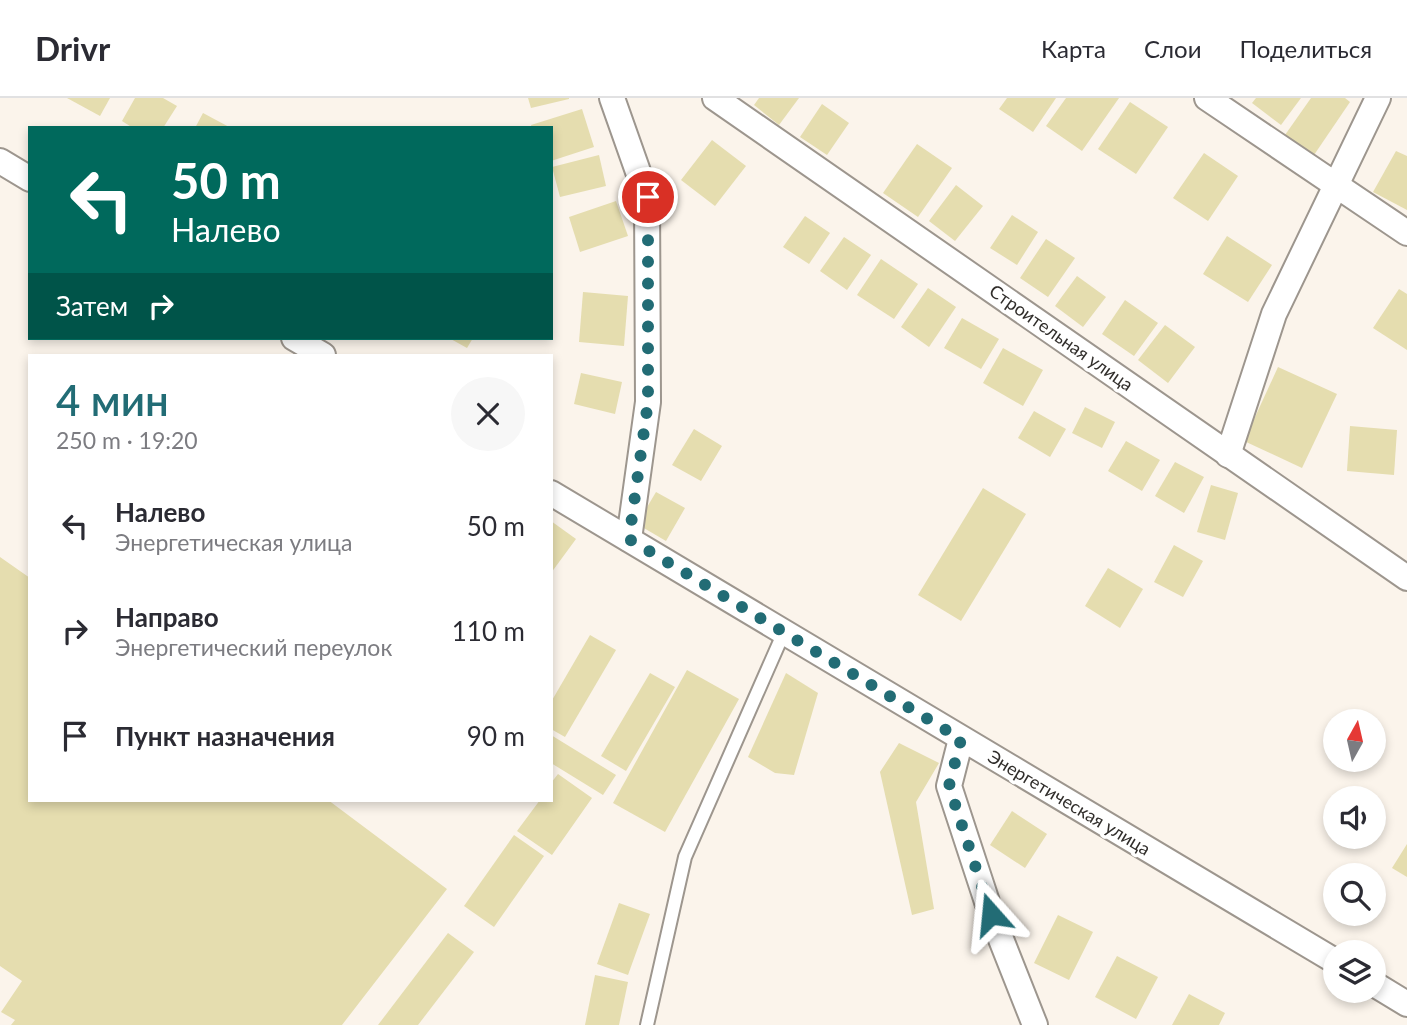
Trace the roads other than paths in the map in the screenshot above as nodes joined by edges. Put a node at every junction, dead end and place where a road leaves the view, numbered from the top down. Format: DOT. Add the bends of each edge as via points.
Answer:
graph roads {
  1 [pos="612,98"];
  2 [pos="715,98"];
  3 [pos="1207,98"];
  4 [pos="1378,98"];
  5 [pos="0,161"];
  6 [pos="28,178"];
  7 [pos="1335,184"];
  8 [pos="1407,233"];
  9 [pos="297,340"];
  10 [pos="321,354"];
  11 [pos="1228,455"];
  12 [pos="553,494"];
  13 [pos="629,539"];
  14 [pos="1407,578"];
  15 [pos="783,632"];
  16 [pos="961,739"];
  17 [pos="1323,954"];
  18 [pos="1386,991"];
  19 [pos="1407,1004"];
  20 [pos="647,1025"];
  21 [pos="1035,1025"];
  1 -- 13 [label="street" via="648,197 648,402"];
  2 -- 11 [label="street, Строительная улица"];
  3 -- 7 [label="street"];
  4 -- 7 [label="street"];
  5 -- 6 [label="street"];
  7 -- 8 [label="street"];
  7 -- 11 [label="street" via="1275,314"];
  9 -- 10 [label="street"];
  11 -- 14 [label="street, Строительная улица"];
  12 -- 13 [label="street, Энергетическая улица"];
  13 -- 15 [label="street, Энергетическая улица"];
  15 -- 16 [label="street, Энергетическая улица"];
  15 -- 20 [label="lane" via="685,857"];
  16 -- 17 [label="street, Энергетическая улица"];
  16 -- 21 [label="street" via="949,786 991,914"];
  18 -- 19 [label="street"];
}
